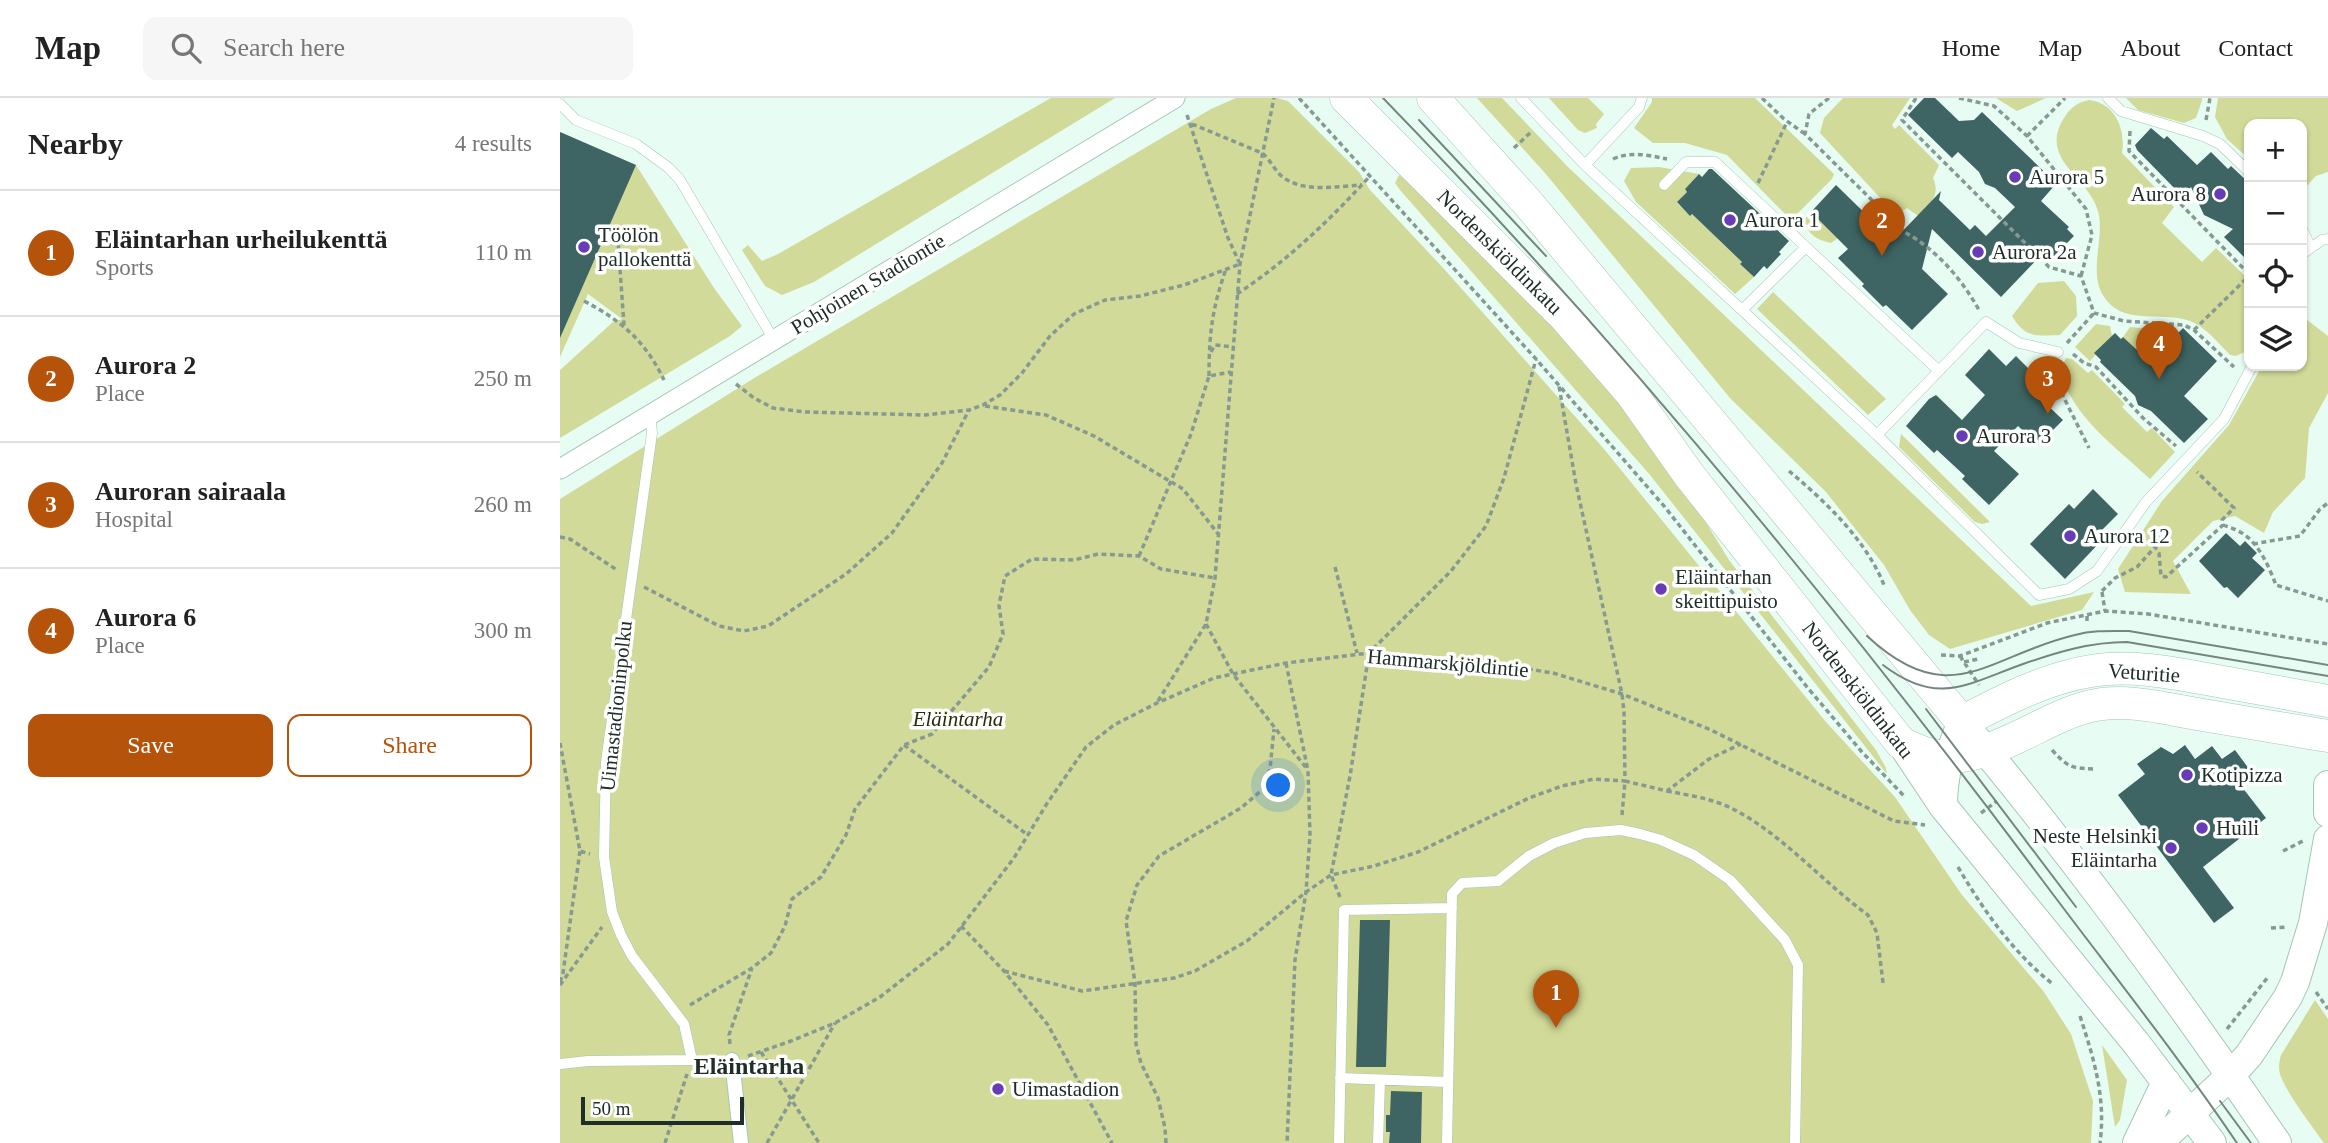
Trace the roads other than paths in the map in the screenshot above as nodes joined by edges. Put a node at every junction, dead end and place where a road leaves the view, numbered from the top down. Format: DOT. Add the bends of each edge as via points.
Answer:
graph roads {
  1 [pos="1346,98"];
  2 [pos="1433,98"];
  3 [pos="1521,98"];
  4 [pos="1642,98"];
  5 [pos="2108,98"];
  6 [pos="1172,101"];
  7 [pos="560,104"];
  8 [pos="1585,164"];
  9 [pos="2244,167"];
  10 [pos="1664,185"];
  11 [pos="2328,239"];
  12 [pos="2307,240"];
  13 [pos="1806,247"];
  14 [pos="2311,248"];
  15 [pos="2307,251"];
  16 [pos="1742,310"];
  17 [pos="774,340"];
  18 [pos="2058,352"];
  19 [pos="1938,370"];
  20 [pos="2249,371"];
  21 [pos="650,414"];
  22 [pos="1877,435"];
  23 [pos="560,469"];
  24 [pos="2328,701"];
  25 [pos="1962,722"];
  26 [pos="2328,736"];
  27 [pos="1901,743"];
  28 [pos="1986,750"];
  29 [pos="1950,756"];
  30 [pos="2328,785"];
  31 [pos="2328,813"];
  32 [pos="1932,816"];
  33 [pos="2328,839"];
  34 [pos="2323,901"];
  35 [pos="1452,908"];
  36 [pos="732,1060"];
  37 [pos="560,1064"];
  38 [pos="2231,1075"];
  39 [pos="1340,1079"];
  40 [pos="1380,1080"];
  41 [pos="1448,1082"];
  42 [pos="2166,1082"];
  43 [pos="2189,1112"];
  44 [pos="741,1143"];
  45 [pos="1339,1143"];
  46 [pos="1378,1143"];
  47 [pos="1447,1143"];
  48 [pos="1795,1143"];
  49 [pos="2137,1143"];
  50 [pos="2158,1143"];
  51 [pos="2212,1143"];
  52 [pos="2277,1143"];
  1 -- 27 [label="main road, Nordenskiöldinkatu" via="1565,317 1631,393 1689,475"];
  2 -- 25 [label="main road" via="1527,202"];
  3 -- 8 [label="lane"];
  4 -- 8 [label="lane" via="1639,107"];
  5 -- 9 [label="lane" via="2121,111 2220,144"];
  6 -- 17 [label="street, Pohjoinen Stadiontie"];
  7 -- 17 [label="lane" via="576,120 636,144 680,180"];
  8 -- 16 [label="lane"];
  10 -- 13 [label="lane" via="1686,162 1715,162"];
  11 -- 14 [label="lane"];
  12 -- 14 [label="lane"];
  13 -- 16 [label="lane"];
  13 -- 19 [label="lane"];
  14 -- 15 [label="lane"];
  16 -- 22 [label="lane"];
  17 -- 21 [label="street, Pohjoinen Stadiontie"];
  18 -- 19 [label="lane" via="2019,343 1986,322"];
  19 -- 22 [label="lane"];
  20 -- 22 [label="lane" via="2224,419 2146,502 2097,571 2069,589 2039,595"];
  21 -- 23 [label="street, Pohjoinen Stadiontie"];
  21 -- 37 [label="lane, Uimastadioninpolku" via="652,433 606,762 604,857 612,912 632,956 684,1024 692,1060"];
  24 -- 25 [label="main road, Veturitie" via="2126,668 2073,675"];
  25 -- 28 [label="main road"];
  25 -- 29 [label="main road"];
  26 -- 28 [label="main road, Veturitie" via="2107,703 2065,715"];
  27 -- 29 [label="main road, Veturitie" via="1927,754"];
  27 -- 32 [label="main road, Nordenskiöldinkatu"];
  28 -- 29 [label="main road, Veturitie"];
  28 -- 38 [label="main road"];
  29 -- 32 [label="main road"];
  30 -- 31 [label="main road"];
  32 -- 42 [label="main road, Nordenskiöldinkatu" via="1962,828"];
  33 -- 34 [label="main road"];
  34 -- 38 [label="main road" via="2288,996"];
  35 -- 39 [label="lane" via="1344,911"];
  35 -- 41 [label="lane"];
  35 -- 48 [label="lane" via="1452,894 1462,883 1498,881 1529,856 1585,833 1621,830 1694,855 1730,880 1785,940 1798,965"];
  36 -- 44 [label="street"];
  38 -- 43 [label="main road"];
  38 -- 52 [label="main road"];
  39 -- 40 [label="lane"];
  39 -- 45 [label="lane"];
  40 -- 41 [label="lane"];
  40 -- 46 [label="lane"];
  41 -- 47 [label="lane"];
  42 -- 43 [label="main road, Nordenskiöldinkatu"];
  42 -- 49 [label="main road"];
  43 -- 50 [label="main road"];
  43 -- 51 [label="main road, Nordenskiöldinkatu"];
}
